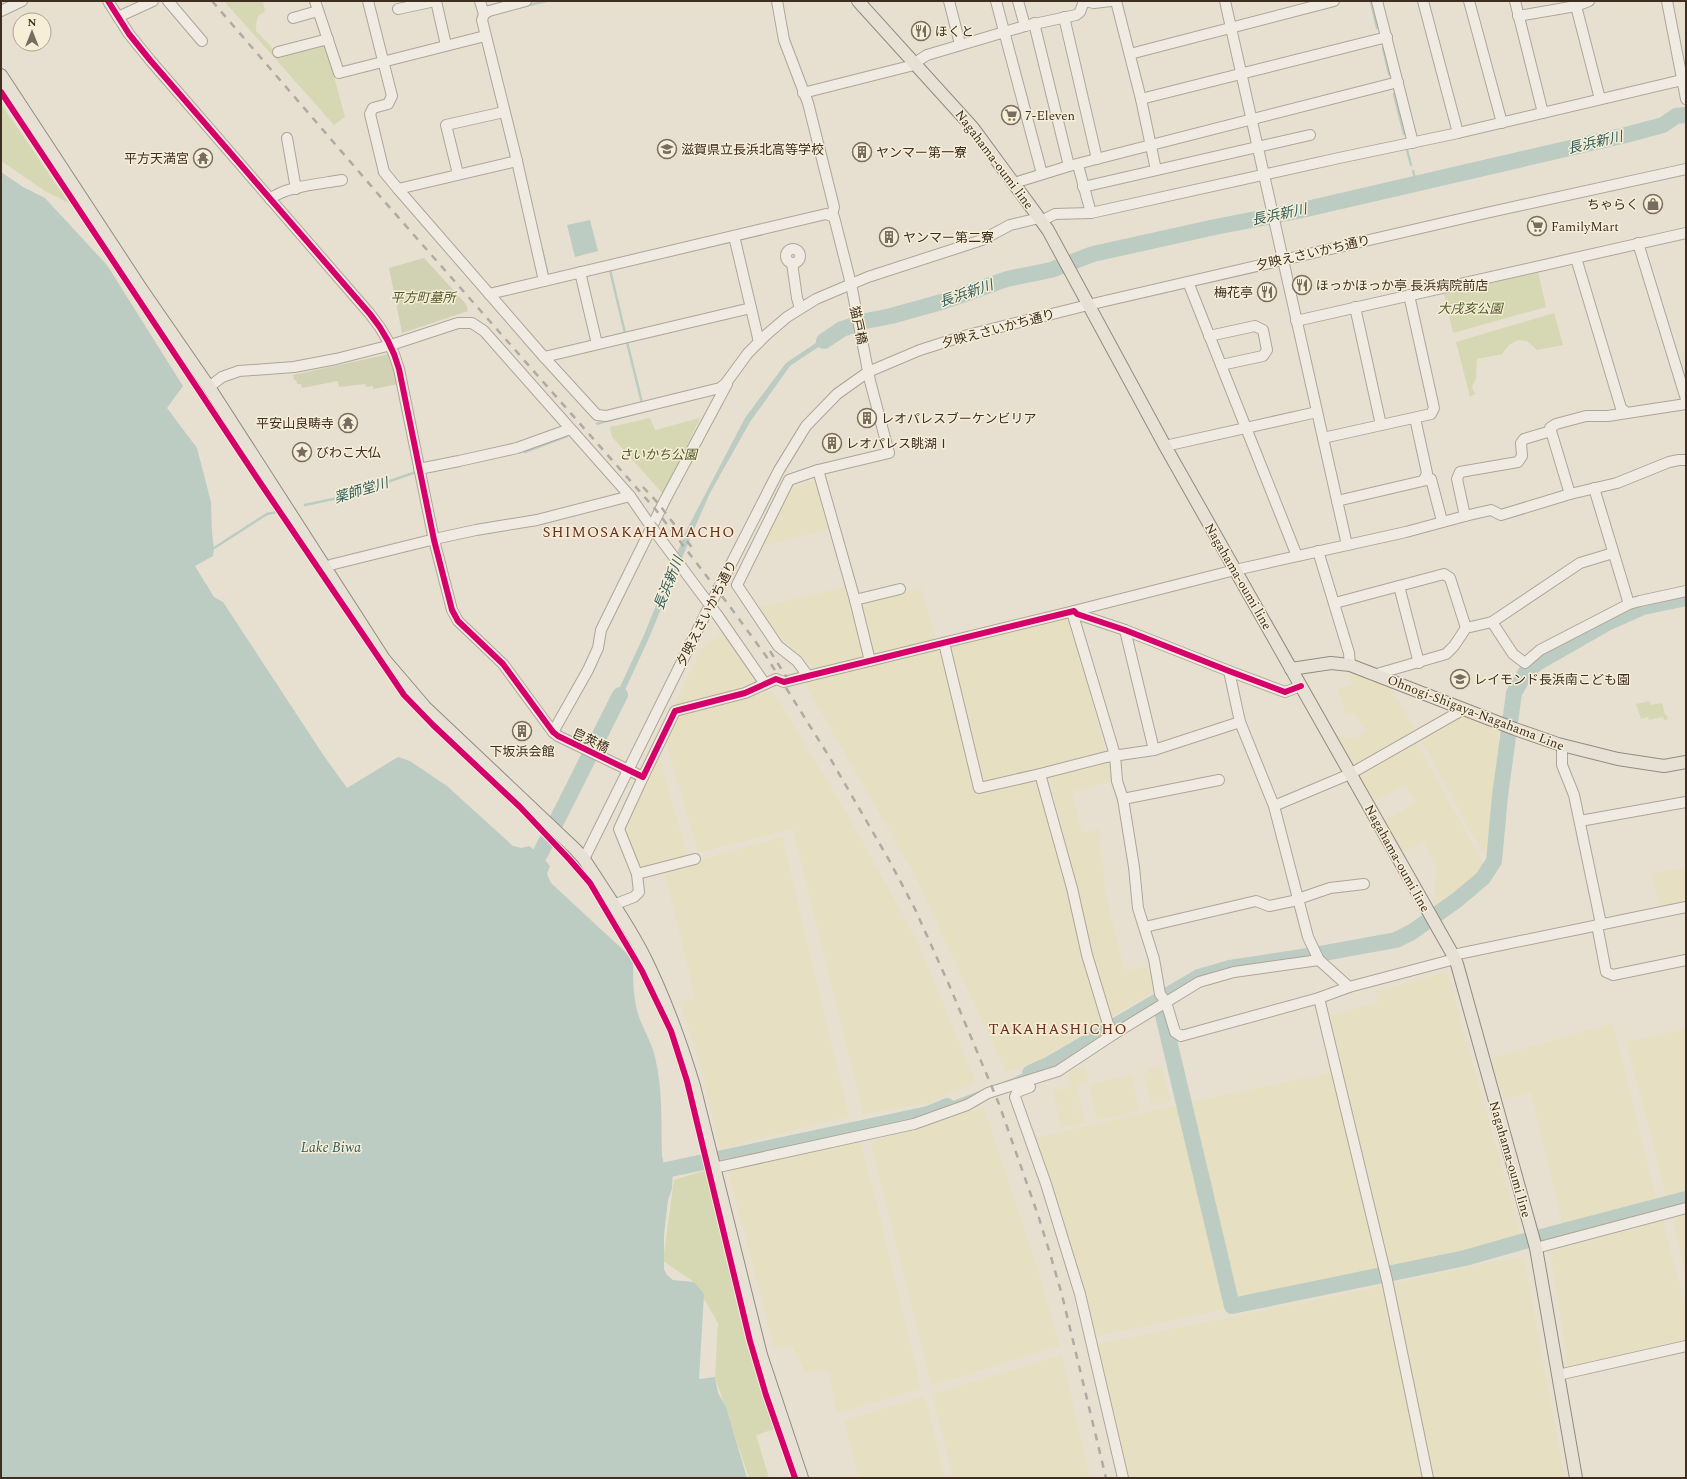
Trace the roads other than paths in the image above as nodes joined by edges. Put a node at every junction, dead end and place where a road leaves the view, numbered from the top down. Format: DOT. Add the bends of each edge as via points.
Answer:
graph roads {
  1 [pos="22,1"];
  2 [pos="108,1"];
  3 [pos="153,1"];
  4 [pos="168,1"];
  5 [pos="315,1"];
  6 [pos="368,1"];
  7 [pos="435,1"];
  8 [pos="480,1"];
  9 [pos="526,1"];
  10 [pos="777,1"];
  11 [pos="858,1"];
  12 [pos="949,1"];
  13 [pos="996,1"];
  14 [pos="1018,1"];
  15 [pos="1085,1"];
  16 [pos="1111,1"];
  17 [pos="1116,1"];
  18 [pos="1225,1"];
  19 [pos="1334,1"];
  20 [pos="1377,1"];
  21 [pos="1423,1"];
  22 [pos="1469,1"];
  23 [pos="1515,1"];
  24 [pos="1589,1"];
  25 [pos="1667,1"];
  26 [pos="1576,6"];
  27 [pos="398,9"];
  28 [pos="1,11"];
  29 [pos="318,11"];
  30 [pos="484,14"];
  31 [pos="118,16"];
  32 [pos="1518,16"];
  33 [pos="1064,17"];
  34 [pos="293,18"];
  35 [pos="1029,24"];
  36 [pos="1231,27"];
  37 [pos="1004,31"];
  38 [pos="485,36"];
  39 [pos="1387,37"];
  40 [pos="328,39"];
  41 [pos="202,41"];
  42 [pos="960,44"];
  43 [pos="446,45"];
  44 [pos="278,52"];
  45 [pos="1130,54"];
  46 [pos="383,61"];
  47 [pos="915,62"];
  48 [pos="1241,74"];
  49 [pos="1,75"];
  50 [pos="1398,82"];
  51 [pos="1684,82"];
  52 [pos="803,93"];
  53 [pos="1600,98"];
  54 [pos="1141,99"];
  55 [pos="1686,99"];
  56 [pos="504,112"];
  57 [pos="1543,113"];
  58 [pos="1251,119"];
  59 [pos="1502,123"];
  60 [pos="1458,133"];
  61 [pos="1310,135"];
  62 [pos="287,138"];
  63 [pos="1413,142"];
  64 [pos="1151,145"];
  65 [pos="1258,147"];
  66 [pos="1098,159"];
  67 [pos="517,161"];
  68 [pos="1073,166"];
  69 [pos="1686,169"];
  70 [pos="1156,170"];
  71 [pos="458,174"];
  72 [pos="1042,174"];
  73 [pos="1265,178"];
  74 [pos="342,180"];
  75 [pos="1014,183"];
  76 [pos="1083,187"];
  77 [pos="296,189"];
  78 [pos="398,189"];
  79 [pos="270,200"];
  80 [pos="1091,213"];
  81 [pos="832,215"];
  82 [pos="1042,223"];
  83 [pos="1686,233"];
  84 [pos="734,236"];
  85 [pos="1638,243"];
  86 [pos="1576,258"];
  87 [pos="1283,259"];
  88 [pos="792,263"];
  89 [pos="580,272"];
  90 [pos="544,281"];
  91 [pos="1188,282"];
  92 [pos="851,287"];
  93 [pos="489,294"];
  94 [pos="1409,296"];
  95 [pos="1088,304"];
  96 [pos="1355,307"];
  97 [pos="751,308"];
  98 [pos="800,308"];
  99 [pos="1296,320"];
  100 [pos="1209,336"];
  101 [pos="759,342"];
  102 [pos="597,344"];
  103 [pos="391,345"];
  104 [pos="544,356"];
  105 [pos="1221,365"];
  106 [pos="868,372"];
  107 [pos="728,381"];
  108 [pos="209,387"];
  109 [pos="1686,400"];
  110 [pos="1686,404"];
  111 [pos="1317,412"];
  112 [pos="1627,413"];
  113 [pos="1415,418"];
  114 [pos="1381,425"];
  115 [pos="570,429"];
  116 [pos="1246,429"];
  117 [pos="1551,431"];
  118 [pos="1323,438"];
  119 [pos="1165,446"];
  120 [pos="1686,460"];
  121 [pos="419,468"];
  122 [pos="818,470"];
  123 [pos="1424,480"];
  124 [pos="1594,488"];
  125 [pos="1570,494"];
  126 [pos="630,496"];
  127 [pos="1337,501"];
  128 [pos="1465,516"];
  129 [pos="1442,521"];
  130 [pos="434,540"];
  131 [pos="1347,545"];
  132 [pos="1318,551"];
  133 [pos="1613,553"];
  134 [pos="1297,556"];
  135 [pos="325,567"];
  136 [pos="1235,570"];
  137 [pos="1399,586"];
  138 [pos="900,589"];
  139 [pos="1686,591"];
  140 [pos="855,600"];
  141 [pos="1335,603"];
  142 [pos="1629,604"];
  143 [pos="1073,611"];
  144 [pos="1492,622"];
  145 [pos="1466,628"];
  146 [pos="1125,630"];
  147 [pos="944,644"];
  148 [pos="870,661"];
  149 [pos="1419,663"];
  150 [pos="1350,665"];
  151 [pos="1291,669"];
  152 [pos="1229,672"];
  153 [pos="1377,674"];
  154 [pos="808,676"];
  155 [pos="765,684"];
  156 [pos="1301,686"];
  157 [pos="1464,710"];
  158 [pos="1240,722"];
  159 [pos="555,734"];
  160 [pos="1562,745"];
  161 [pos="1154,750"];
  162 [pos="1115,755"];
  163 [pos="1686,762"];
  164 [pos="628,769"];
  165 [pos="1040,774"];
  166 [pos="1350,774"];
  167 [pos="643,777"];
  168 [pos="1219,780"];
  169 [pos="1123,799"];
  170 [pos="1686,802"];
  171 [pos="1274,806"];
  172 [pos="1580,821"];
  173 [pos="584,859"];
  174 [pos="695,859"];
  175 [pos="637,874"];
  176 [pos="1364,884"];
  177 [pos="1298,900"];
  178 [pos="613,905"];
  179 [pos="1686,907"];
  180 [pos="1599,924"];
  181 [pos="1145,927"];
  182 [pos="1317,956"];
  183 [pos="1454,957"];
  184 [pos="1686,960"];
  185 [pos="1349,987"];
  186 [pos="1319,998"];
  187 [pos="1162,1002"];
  188 [pos="1111,1030"];
  189 [pos="1058,1071"];
  190 [pos="713,1163"];
  191 [pos="1686,1208"];
  192 [pos="1536,1248"];
  193 [pos="1686,1346"];
  194 [pos="1558,1375"];
  195 [pos="802,1478"];
  196 [pos="1124,1478"];
  197 [pos="1428,1478"];
  198 [pos="1576,1478"];
  1 -- 28 [label="street"];
  2 -- 31 [label="street"];
  3 -- 31 [label="street"];
  4 -- 41 [label="street"];
  5 -- 29 [label="street"];
  6 -- 46 [label="street"];
  7 -- 27 [label="street"];
  7 -- 43 [label="street"];
  8 -- 30 [label="street"];
  9 -- 30 [label="street"];
  10 -- 52 [label="street, 猫戸橋" via="784,40"];
  11 -- 47 [label="main road, Nagahama-oumi line"];
  12 -- 42 [label="street"];
  13 -- 37 [label="street"];
  14 -- 35 [label="street"];
  15 -- 16 [label="street"];
  15 -- 33 [label="street" via="1080,12"];
  17 -- 45 [label="street"];
  18 -- 36 [label="street"];
  19 -- 36 [label="street"];
  20 -- 39 [label="street"];
  21 -- 60 [label="street"];
  22 -- 59 [label="street"];
  23 -- 32 [label="street"];
  24 -- 26 [label="street"];
  25 -- 51 [label="street"];
  26 -- 32 [label="street"];
  26 -- 53 [label="street"];
  29 -- 34 [label="street"];
  29 -- 40 [label="street"];
  30 -- 38 [label="street" via="482,20"];
  31 -- 79 [label="street" via="154,65"];
  32 -- 57 [label="street"];
  33 -- 35 [label="street"];
  33 -- 66 [label="street"];
  35 -- 37 [label="street"];
  35 -- 68 [label="street"];
  36 -- 45 [label="street"];
  36 -- 48 [label="street"];
  37 -- 42 [label="street"];
  37 -- 72 [label="street"];
  38 -- 43 [label="street"];
  38 -- 56 [label="street"];
  39 -- 48 [label="street"];
  39 -- 50 [label="street"];
  40 -- 44 [label="street"];
  40 -- 46 [label="street" via="339,73"];
  42 -- 47 [label="street" via="927,55"];
  43 -- 46 [label="street"];
  45 -- 54 [label="street"];
  46 -- 78 [label="street" via="392,96 388,104 373,108 370,114 384,172"];
  47 -- 52 [label="street" via="910,66"];
  47 -- 75 [label="main road, Nagahama-oumi line" via="973,128"];
  48 -- 54 [label="street"];
  48 -- 58 [label="street"];
  49 -- 108 [label="main road"];
  50 -- 58 [label="street"];
  50 -- 63 [label="street"];
  51 -- 53 [label="street"];
  51 -- 55 [label="street"];
  52 -- 81 [label="street, 猫戸橋" via="808,103 834,207"];
  53 -- 57 [label="street"];
  54 -- 64 [label="street"];
  56 -- 67 [label="street"];
  56 -- 71 [label="street" via="446,125"];
  57 -- 59 [label="street"];
  58 -- 64 [label="street"];
  58 -- 65 [label="street"];
  59 -- 60 [label="street"];
  60 -- 63 [label="street"];
  61 -- 65 [label="street"];
  62 -- 77 [label="street"];
  63 -- 73 [label="street"];
  64 -- 66 [label="street"];
  64 -- 70 [label="street"];
  65 -- 70 [label="street"];
  65 -- 73 [label="street"];
  66 -- 68 [label="street"];
  67 -- 71 [label="street"];
  67 -- 90 [label="street"];
  68 -- 72 [label="street"];
  68 -- 76 [label="street"];
  69 -- 87 [label="street, 夕映えさいかち通り"];
  70 -- 76 [label="street"];
  71 -- 78 [label="street"];
  72 -- 75 [label="street"];
  73 -- 80 [label="street"];
  73 -- 87 [label="street"];
  74 -- 77 [label="street"];
  75 -- 82 [label="main road, Nagahama-oumi line"];
  76 -- 80 [label="street"];
  77 -- 79 [label="street" via="275,195"];
  78 -- 93 [label="street"];
  79 -- 103 [label="street" via="370,314"];
  80 -- 82 [label="street" via="1055,214"];
  81 -- 84 [label="street" via="826,214"];
  81 -- 92 [label="street, 猫戸橋" via="836,220"];
  82 -- 92 [label="street" via="1010,225 982,240"];
  82 -- 95 [label="main road, Nagahama-oumi line"];
  83 -- 85 [label="street"];
  84 -- 89 [label="street"];
  84 -- 97 [label="street"];
  85 -- 86 [label="street"];
  85 -- 109 [label="street"];
  86 -- 94 [label="street"];
  86 -- 112 [label="street" via="1615,393 1621,408"];
  87 -- 91 [label="street, 夕映えさいかち通り"];
  87 -- 99 [label="street"];
  88 -- 98 [label="street"];
  89 -- 90 [label="street"];
  89 -- 102 [label="street"];
  90 -- 93 [label="street"];
  91 -- 95 [label="street, 夕映えさいかち通り"];
  91 -- 100 [label="street"];
  92 -- 98 [label="street" via="825,294"];
  92 -- 106 [label="street, 猫戸橋"];
  93 -- 104 [label="street"];
  94 -- 96 [label="street"];
  94 -- 113 [label="street" via="1434,408 1431,414"];
  95 -- 106 [label="street, 夕映えさいかち通り" via="964,336 920,350"];
  95 -- 119 [label="main road, Nagahama-oumi line"];
  96 -- 99 [label="street"];
  96 -- 114 [label="street"];
  97 -- 101 [label="street"];
  97 -- 102 [label="street"];
  98 -- 101 [label="street"];
  99 -- 111 [label="street"];
  100 -- 105 [label="street"];
  100 -- 105 [label="street" via="1255,326 1262,330 1267,350 1263,356"];
  101 -- 107 [label="street"];
  102 -- 104 [label="street"];
  103 -- 108 [label="street" via="300,367 239,371 222,377"];
  103 -- 115 [label="street" via="458,323 472,323 484,331"];
  103 -- 121 [label="street" via="399,370"];
  104 -- 107 [label="street" via="595,414 601,416 717,389"];
  105 -- 116 [label="street"];
  106 -- 122 [label="street, 猫戸橋" via="888,453"];
  106 -- 164 [label="street, 夕映えさいかち通り" via="837,394 806,426 779,470"];
  107 -- 159 [label="street" via="665,500 601,630 598,648"];
  108 -- 135 [label="main road"];
  110 -- 112 [label="street"];
  111 -- 116 [label="street"];
  111 -- 118 [label="street"];
  112 -- 117 [label="street" via="1586,416 1556,424 1550,428"];
  113 -- 114 [label="street"];
  113 -- 123 [label="street" via="1427,473"];
  114 -- 118 [label="street"];
  115 -- 121 [label="street" via="517,448"];
  115 -- 126 [label="street"];
  116 -- 119 [label="street"];
  116 -- 134 [label="street"];
  117 -- 125 [label="street"];
  117 -- 128 [label="street" via="1524,439 1521,443 1522,456 1518,462 1460,472 1457,479"];
  118 -- 127 [label="street"];
  119 -- 136 [label="main road, Nagahama-oumi line"];
  120 -- 124 [label="street" via="1669,462 1617,483"];
  121 -- 130 [label="street"];
  122 -- 140 [label="street"];
  122 -- 154 [label="street" via="789,480 737,585 778,646 797,661"];
  123 -- 127 [label="street"];
  123 -- 129 [label="street" via="1430,479"];
  124 -- 125 [label="street"];
  124 -- 133 [label="street"];
  125 -- 128 [label="street" via="1501,515 1491,510"];
  126 -- 130 [label="street" via="537,520"];
  126 -- 155 [label="street, bridge"];
  127 -- 131 [label="street"];
  128 -- 129 [label="street"];
  129 -- 131 [label="street"];
  130 -- 135 [label="street"];
  130 -- 159 [label="street" via="447,594 458,621 503,664"];
  131 -- 132 [label="street"];
  132 -- 134 [label="street"];
  132 -- 141 [label="street"];
  133 -- 142 [label="street"];
  133 -- 144 [label="street" via="1580,563"];
  134 -- 136 [label="street"];
  135 -- 173 [label="main road" via="389,665 425,707"];
  136 -- 143 [label="street"];
  136 -- 151 [label="main road, Nagahama-oumi line"];
  137 -- 141 [label="street"];
  137 -- 145 [label="street" via="1444,574 1450,578"];
  137 -- 149 [label="street"];
  138 -- 140 [label="street"];
  139 -- 142 [label="street"];
  140 -- 148 [label="street"];
  141 -- 150 [label="street"];
  142 -- 144 [label="street" via="1540,650 1525,663 1513,654"];
  143 -- 146 [label="street"];
  143 -- 147 [label="street"];
  143 -- 162 [label="street"];
  144 -- 145 [label="street"];
  145 -- 149 [label="street" via="1446,654"];
  146 -- 152 [label="street"];
  146 -- 161 [label="street"];
  147 -- 148 [label="street"];
  147 -- 165 [label="street" via="978,788"];
  148 -- 154 [label="street"];
  149 -- 153 [label="street"];
  150 -- 151 [label="main road, Ohnogi-Shigaya-Nagahama Line" via="1332,663"];
  150 -- 153 [label="main road, Ohnogi-Shigaya-Nagahama Line"];
  151 -- 156 [label="main road, Nagahama-oumi line"];
  152 -- 156 [label="street" via="1285,692"];
  152 -- 158 [label="street"];
  153 -- 157 [label="main road, Ohnogi-Shigaya-Nagahama Line"];
  154 -- 155 [label="street"];
  155 -- 167 [label="street" via="746,693 675,710"];
  156 -- 166 [label="main road, Nagahama-oumi line"];
  157 -- 160 [label="main road, Ohnogi-Shigaya-Nagahama Line"];
  157 -- 166 [label="street"];
  158 -- 161 [label="street"];
  158 -- 171 [label="street"];
  159 -- 164 [label="street, 皀莢橋"];
  160 -- 163 [label="main road, Ohnogi-Shigaya-Nagahama Line" via="1618,759 1664,766"];
  160 -- 172 [label="street" via="1562,765 1574,795"];
  161 -- 162 [label="street"];
  162 -- 165 [label="street"];
  162 -- 169 [label="street" via="1117,781"];
  164 -- 167 [label="street, 皀莢橋"];
  164 -- 173 [label="street, 夕映えさいかち通り"];
  165 -- 188 [label="street" via="1072,888 1087,955"];
  166 -- 171 [label="street"];
  166 -- 183 [label="main road, Nagahama-oumi line"];
  167 -- 175 [label="street" via="619,829"];
  168 -- 169 [label="street"];
  169 -- 181 [label="street" via="1137,902"];
  170 -- 172 [label="street"];
  171 -- 177 [label="street"];
  172 -- 180 [label="street"];
  173 -- 178 [label="main road"];
  174 -- 175 [label="street"];
  175 -- 178 [label="street" via="639,892 634,897"];
  176 -- 177 [label="street" via="1330,888"];
  177 -- 181 [label="street" via="1269,906 1256,901"];
  177 -- 182 [label="street" via="1308,937"];
  178 -- 190 [label="main road" via="646,960 682,1045"];
  179 -- 180 [label="street"];
  180 -- 183 [label="street"];
  180 -- 184 [label="street" via="1606,972 1613,975"];
  181 -- 187 [label="street"];
  182 -- 185 [label="street"];
  182 -- 187 [label="street" via="1234,972 1199,982"];
  183 -- 185 [label="street"];
  183 -- 192 [label="main road, Nagahama-oumi line"];
  185 -- 186 [label="street"];
  186 -- 187 [label="street" via="1181,1036 1175,1032"];
  186 -- 197 [label="street" via="1385,1274"];
  187 -- 188 [label="street"];
  188 -- 189 [label="street"];
  189 -- 190 [label="street" via="988,1094 974,1102 914,1124"];
  189 -- 196 [label="street" via="1046,1080 1017,1092 1015,1097 1046,1184 1080,1294"];
  190 -- 195 [label="main road" via="761,1355"];
  191 -- 192 [label="street"];
  192 -- 194 [label="main road, Nagahama-oumi line"];
  193 -- 194 [label="street"];
  194 -- 198 [label="main road, Nagahama-oumi line"];
}
